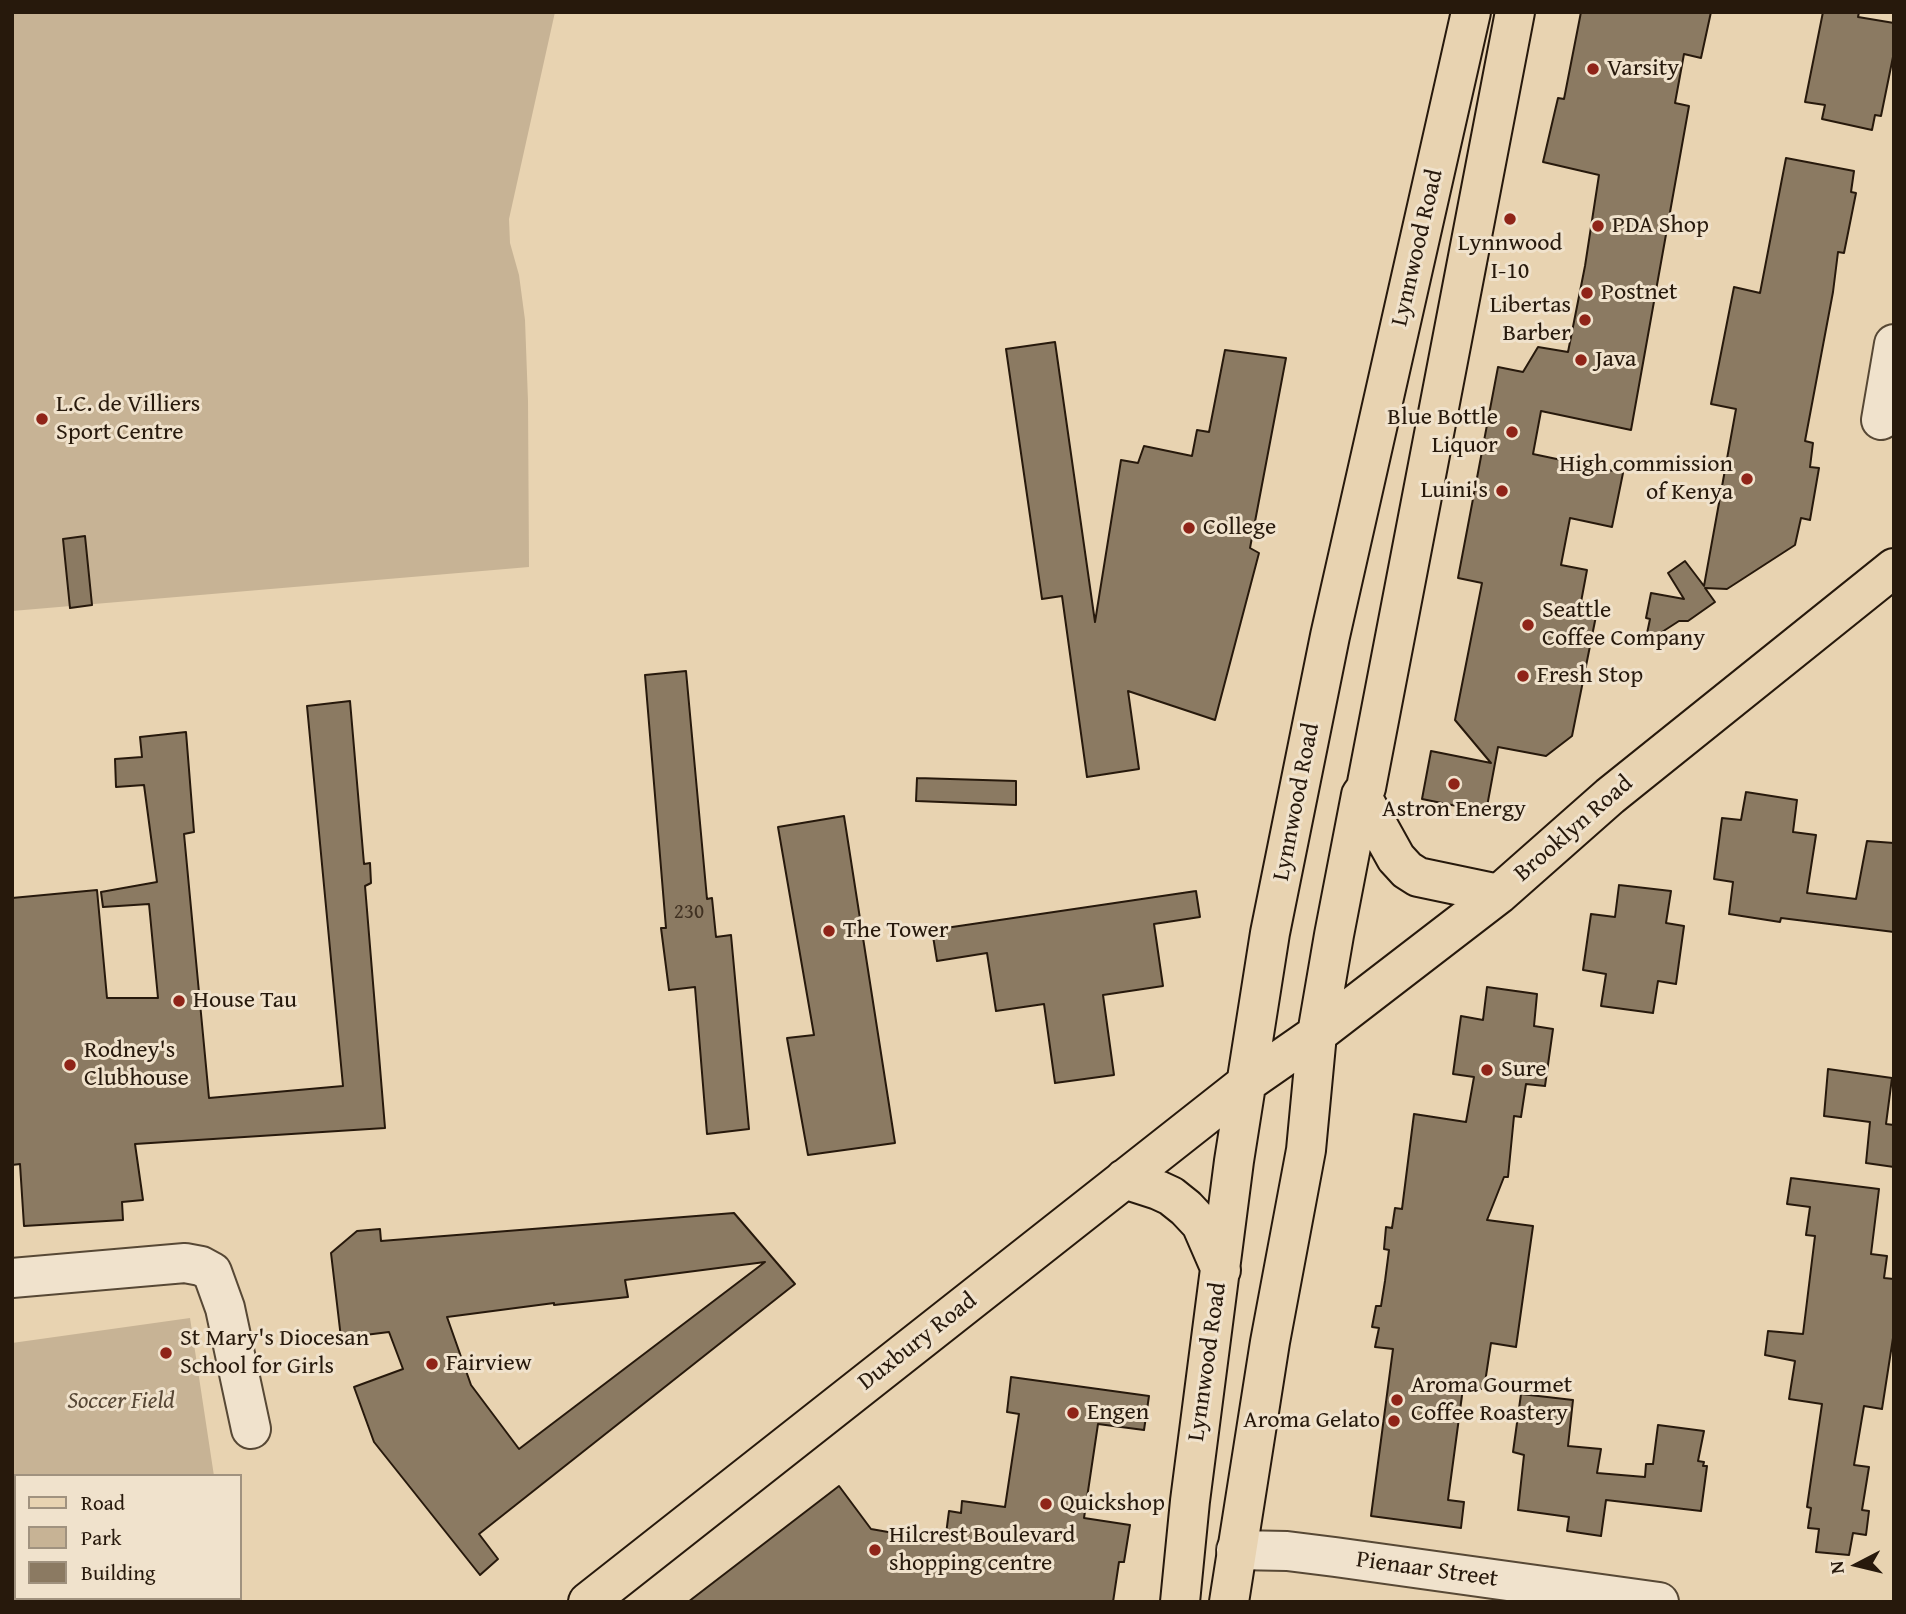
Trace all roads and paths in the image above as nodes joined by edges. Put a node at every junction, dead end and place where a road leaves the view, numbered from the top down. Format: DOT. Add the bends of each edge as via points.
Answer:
graph roads {
  1 [pos="1471,12"];
  2 [pos="1515,12"];
  3 [pos="1894,344"];
  4 [pos="1881,420"];
  5 [pos="1894,568"];
  6 [pos="1361,794"];
  7 [pos="1499,894"];
  8 [pos="1317,1034"];
  9 [pos="1248,1082"];
  10 [pos="1124,1179"];
  11 [pos="1221,1270"];
  12 [pos="12,1278"];
  13 [pos="251,1430"];
  14 [pos="1236,1550"];
  15 [pos="588,1602"];
  16 [pos="1180,1602"];
  17 [pos="1197,1602"];
  18 [pos="1229,1602"];
  19 [pos="1659,1602"];
  1 -- 9 [label="main road, Lynnwood Road" via="1330,636 1270,933"];
  2 -- 6 [label="main road, Lynnwood Road" via="1366,788"];
  3 -- 4 [label="street"];
  5 -- 7 [label="main road, Brooklyn Road" via="1610,796"];
  6 -- 7 [label="main road" via="1390,849 1407,870 1418,877"];
  6 -- 8 [label="main road, Lynnwood Road"];
  7 -- 8 [label="main road, Brooklyn Road"];
  8 -- 9 [label="main road, Brooklyn Road"];
  8 -- 14 [label="main road, Lynnwood Road" via="1306,1150"];
  9 -- 10 [label="main road, Duxbury Road"];
  9 -- 11 [label="main road, Lynnwood Road"];
  10 -- 11 [label="main road" via="1171,1196 1186,1208 1201,1224"];
  10 -- 15 [label="main road, Duxbury Road"];
  11 -- 16 [label="main road, Lynnwood Road"];
  12 -- 13 [label="street" via="185,1263 212,1272 225,1308"];
  14 -- 17 [label="main road" via="1211,1557"];
  14 -- 18 [label="main road, Lynnwood Road"];
  14 -- 19 [label="street, Pienaar Street" via="1287,1551"];
}
